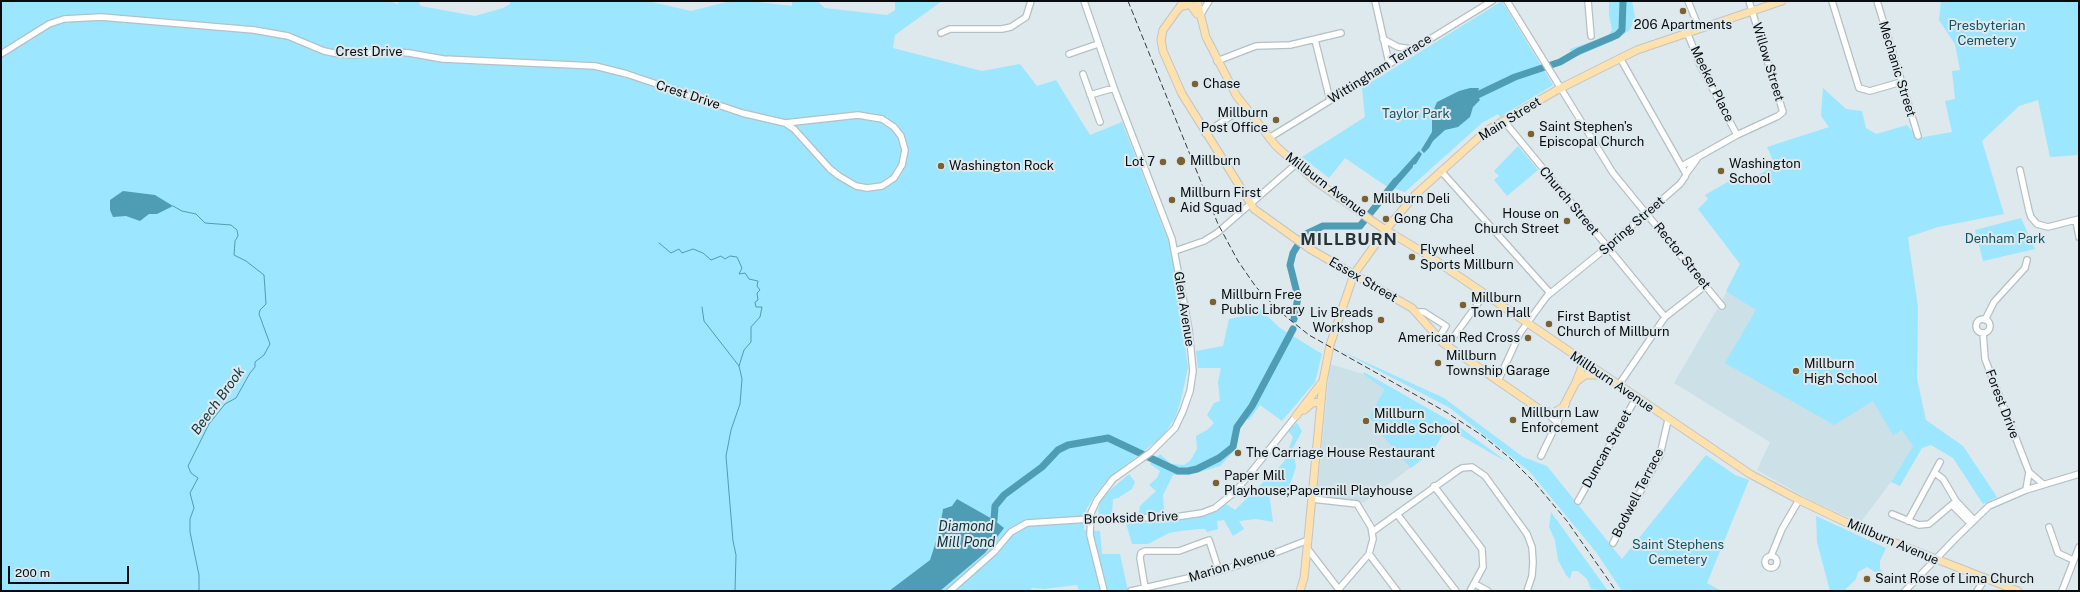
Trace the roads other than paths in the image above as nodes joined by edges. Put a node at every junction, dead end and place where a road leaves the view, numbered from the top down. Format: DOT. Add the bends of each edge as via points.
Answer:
graph roads {
  1 [pos="1031,1"];
  2 [pos="1084,1"];
  3 [pos="1197,1"];
  4 [pos="1209,1"];
  5 [pos="1375,1"];
  6 [pos="1492,1"];
  7 [pos="1507,1"];
  8 [pos="1588,1"];
  9 [pos="1688,1"];
  10 [pos="1749,1"];
  11 [pos="1782,1"];
  12 [pos="1832,1"];
  13 [pos="1877,1"];
  14 [pos="1182,4"];
  15 [pos="1752,12"];
  16 [pos="1201,14"];
  17 [pos="1699,28"];
  18 [pos="1687,32"];
  19 [pos="941,33"];
  20 [pos="1341,33"];
  21 [pos="1591,36"];
  22 [pos="1206,37"];
  23 [pos="1383,39"];
  24 [pos="1315,40"];
  25 [pos="1098,44"];
  26 [pos="1413,49"];
  27 [pos="1,54"];
  28 [pos="1069,54"];
  29 [pos="1620,58"];
  30 [pos="1217,61"];
  31 [pos="1390,63"];
  32 [pos="1083,74"];
  33 [pos="1901,82"];
  34 [pos="1114,88"];
  35 [pos="1561,88"];
  36 [pos="1090,95"];
  37 [pos="1330,100"];
  38 [pos="1245,108"];
  39 [pos="1504,121"];
  40 [pos="1100,122"];
  41 [pos="785,124"];
  42 [pos="1205,132"];
  43 [pos="1737,135"];
  44 [pos="1918,136"];
  45 [pos="1269,138"];
  46 [pos="1698,157"];
  47 [pos="1295,164"];
  48 [pos="1682,166"];
  49 [pos="2020,170"];
  50 [pos="1440,171"];
  51 [pos="1686,174"];
  52 [pos="1250,205"];
  53 [pos="1647,213"];
  54 [pos="2077,220"];
  55 [pos="1386,230"];
  56 [pos="2079,237"];
  57 [pos="1608,247"];
  58 [pos="1175,251"];
  59 [pos="2027,260"];
  60 [pos="1354,274"];
  61 [pos="1706,285"];
  62 [pos="1550,293"];
  63 [pos="1484,295"];
  64 [pos="1722,306"];
  65 [pos="1417,312"];
  66 [pos="1665,317"];
  67 [pos="1985,320"];
  68 [pos="1527,324"];
  69 [pos="1983,333"];
  70 [pos="1438,339"];
  71 [pos="1449,348"];
  72 [pos="1584,362"];
  73 [pos="1602,375"];
  74 [pos="1323,381"];
  75 [pos="1498,381"];
  76 [pos="1576,382"];
  77 [pos="1618,386"];
  78 [pos="1310,398"];
  79 [pos="1636,398"];
  80 [pos="1321,400"];
  81 [pos="1566,402"];
  82 [pos="1545,412"];
  83 [pos="1296,416"];
  84 [pos="1668,420"];
  85 [pos="1558,423"];
  86 [pos="1541,456"];
  87 [pos="1940,462"];
  88 [pos="2029,472"];
  89 [pos="1935,473"];
  90 [pos="2079,474"];
  91 [pos="2043,484"];
  92 [pos="1434,486"];
  93 [pos="2026,490"];
  94 [pos="1312,499"];
  95 [pos="1798,500"];
  96 [pos="1578,501"];
  97 [pos="1954,503"];
  98 [pos="1397,514"];
  99 [pos="1892,514"];
  100 [pos="1090,519"];
  101 [pos="1908,520"];
  102 [pos="1972,522"];
  103 [pos="2049,527"];
  104 [pos="1372,532"];
  105 [pos="1613,543"];
  106 [pos="1307,544"];
  107 [pos="2079,547"];
  108 [pos="1369,554"];
  109 [pos="1771,556"];
  110 [pos="1935,560"];
  111 [pos="2073,560"];
  112 [pos="1219,571"];
  113 [pos="1985,579"];
  114 [pos="1475,584"];
  115 [pos="1149,589"];
  116 [pos="1339,590"];
  117 [pos="950,591"];
  118 [pos="1104,591"];
  119 [pos="1131,591"];
  120 [pos="1300,591"];
  121 [pos="1397,591"];
  122 [pos="1456,591"];
  123 [pos="1470,591"];
  124 [pos="1488,591"];
  125 [pos="1527,591"];
  126 [pos="1905,591"];
  127 [pos="1977,591"];
  128 [pos="2018,591"];
  129 [pos="2062,591"];
  1 -- 19 [label="street" via="1026,17 1014,26 1002,29 950,29"];
  2 -- 25 [label="street, Glen Avenue"];
  3 -- 16 [label="main road, Millburn Avenue"];
  4 -- 16 [label="street"];
  5 -- 23 [label="street"];
  6 -- 26 [label="street, Wittingham Terrace"];
  7 -- 35 [label="street, Rector Street"];
  8 -- 21 [label="street"];
  9 -- 17 [label="street"];
  10 -- 15 [label="street"];
  11 -- 15 [label="main road, Main Street"];
  12 -- 33 [label="street" via="1858,85 1862,90 1870,91"];
  13 -- 33 [label="street, Mechanic Street"];
  14 -- 22 [label="main road" via="1192,4"];
  14 -- 42 [label="main road, Essex Street" via="1163,30 1161,40 1163,51 1182,94"];
  15 -- 17 [label="main road, Main Street"];
  15 -- 43 [label="street, Willow Street" via="1783,112"];
  16 -- 22 [label="main road, Millburn Avenue"];
  17 -- 18 [label="main road, Main Street"];
  18 -- 29 [label="main road, Main Street"];
  18 -- 43 [label="street, Meeker Place" via="1700,65"];
  20 -- 24 [label="street"];
  22 -- 30 [label="main road, Millburn Avenue"];
  23 -- 26 [label="street" via="1398,47"];
  23 -- 31 [label="street"];
  24 -- 30 [label="street" via="1290,45 1256,46"];
  24 -- 37 [label="street"];
  25 -- 28 [label="street"];
  25 -- 34 [label="street, Glen Avenue"];
  26 -- 31 [label="street, Wittingham Terrace"];
  27 -- 41 [label="street, Crest Drive" via="49,24 64,19 101,16 254,30 288,36 324,51 339,54 410,53 443,59 595,66 627,74 742,113"];
  29 -- 35 [label="main road, Main Street"];
  29 -- 48 [label="street"];
  30 -- 38 [label="main road, Millburn Avenue"];
  31 -- 37 [label="street, Wittingham Terrace"];
  32 -- 36 [label="street"];
  33 -- 44 [label="street, Mechanic Street"];
  34 -- 36 [label="street"];
  34 -- 58 [label="street, Glen Avenue"];
  35 -- 39 [label="main road, Main Street"];
  35 -- 53 [label="street, Rector Street" via="1613,173"];
  36 -- 40 [label="street"];
  37 -- 45 [label="street, Wittingham Terrace"];
  38 -- 42 [label="street"];
  38 -- 45 [label="main road, Millburn Avenue"];
  39 -- 50 [label="main road, Main Street" via="1486,132"];
  39 -- 57 [label="street, Church Street"];
  41 -- 41 [label="street" via="794,129 839,176 863,188 882,186 897,175 904,162 905,150 902,139 891,124 875,117 858,115"];
  42 -- 52 [label="main road, Essex Street"];
  43 -- 46 [label="street, Willow Street"];
  45 -- 47 [label="main road, Millburn Avenue"];
  46 -- 48 [label="street, Willow Street"];
  46 -- 51 [label="street, Willow Street"];
  47 -- 52 [label="street"];
  47 -- 55 [label="main road, Millburn Avenue"];
  48 -- 51 [label="street"];
  49 -- 54 [label="street" via="2031,218 2037,224 2048,227"];
  50 -- 55 [label="main road, Main Street" via="1413,197"];
  50 -- 62 [label="street"];
  51 -- 53 [label="street, Spring Street" via="1680,184"];
  52 -- 58 [label="street" via="1214,236"];
  52 -- 60 [label="main road, Essex Street" via="1303,245"];
  53 -- 57 [label="street, Spring Street"];
  53 -- 61 [label="street, Rector Street"];
  54 -- 56 [label="street"];
  55 -- 60 [label="main road, Main Street"];
  55 -- 63 [label="main road, Millburn Avenue" via="1426,254"];
  57 -- 62 [label="street, Spring Street"];
  57 -- 66 [label="street, Church Street"];
  58 -- 100 [label="street, Glen Avenue" via="1189,330 1193,381 1178,422 1170,434 1108,485 1097,500"];
  59 -- 67 [label="street, Forest Drive" via="2025,268 1994,302"];
  60 -- 65 [label="main road, Essex Street"];
  60 -- 74 [label="main road, Main Street" via="1330,346"];
  61 -- 64 [label="street, Rector Street"];
  61 -- 66 [label="street"];
  62 -- 68 [label="street, Spring Street"];
  63 -- 68 [label="main road, Millburn Avenue"];
  63 -- 71 [label="street"];
  65 -- 70 [label="main road, Essex Street"];
  65 -- 70 [label="street" via="1424,312 1446,326"];
  66 -- 77 [label="street"];
  67 -- 69 [label="street, Forest Drive" via="1989,322 1990,327"];
  67 -- 69 [label="street, Forest Drive" via="1979,321 1976,326 1979,332"];
  68 -- 72 [label="main road, Millburn Avenue"];
  68 -- 75 [label="street, Spring Street" via="1520,333"];
  69 -- 88 [label="street, Forest Drive" via="1988,367"];
  70 -- 71 [label="main road, Essex Street"];
  71 -- 75 [label="main road, Essex Street"];
  72 -- 73 [label="main road, Millburn Avenue"];
  72 -- 76 [label="main road"];
  73 -- 76 [label="main road" via="1588,374"];
  73 -- 77 [label="main road, Millburn Avenue"];
  74 -- 78 [label="main road, Brookside Drive"];
  74 -- 80 [label="main road, Main Street"];
  75 -- 82 [label="main road, Essex Street"];
  76 -- 81 [label="main road"];
  77 -- 79 [label="main road, Millburn Avenue"];
  78 -- 80 [label="main road"];
  78 -- 83 [label="main road, Brookside Drive"];
  79 -- 84 [label="main road, Millburn Avenue"];
  79 -- 96 [label="street, Duncan Street"];
  80 -- 83 [label="main road, Brookside Drive" via="1312,403"];
  80 -- 94 [label="main road, Main Street"];
  81 -- 82 [label="main road" via="1558,411"];
  81 -- 85 [label="street"];
  82 -- 85 [label="street, Essex Street"];
  83 -- 100 [label="street, Brookside Drive" via="1236,491 1215,508 1202,513 1175,517"];
  84 -- 95 [label="main road, Millburn Avenue" via="1750,474"];
  84 -- 105 [label="street, Bodwell Terrace" via="1660,455"];
  85 -- 86 [label="street"];
  87 -- 89 [label="street"];
  88 -- 91 [label="street, Forest Drive"];
  88 -- 93 [label="street"];
  89 -- 97 [label="street" via="1943,479"];
  89 -- 101 [label="street"];
  90 -- 91 [label="street"];
  91 -- 93 [label="street"];
  92 -- 98 [label="street"];
  92 -- 114 [label="street" via="1482,549 1483,567"];
  92 -- 125 [label="street" via="1467,466 1477,469 1485,476 1520,521 1530,540 1533,569"];
  93 -- 102 [label="street" via="1989,506"];
  94 -- 104 [label="street" via="1358,504"];
  94 -- 106 [label="main road, Main Street"];
  95 -- 109 [label="street"];
  95 -- 110 [label="main road, Millburn Avenue"];
  97 -- 101 [label="street" via="1929,524"];
  97 -- 102 [label="street"];
  98 -- 104 [label="street"];
  98 -- 122 [label="street"];
  99 -- 101 [label="street"];
  100 -- 117 [label="street, Brookside Drive" via="1033,522 1018,526 994,552"];
  100 -- 118 [label="street, Glen Avenue" via="1090,535"];
  102 -- 110 [label="street"];
  103 -- 111 [label="street" via="2058,553"];
  104 -- 108 [label="street"];
  106 -- 112 [label="street, Marion Avenue"];
  106 -- 116 [label="street"];
  106 -- 120 [label="main road, Main Street" via="1304,578"];
  107 -- 111 [label="street"];
  108 -- 116 [label="street"];
  108 -- 121 [label="street"];
  110 -- 113 [label="main road, Millburn Avenue"];
  110 -- 126 [label="street"];
  111 -- 129 [label="street"];
  112 -- 115 [label="street, Marion Avenue"];
  112 -- 115 [label="street" via="1209,540 1179,551 1145,551 1141,553 1140,558"];
  113 -- 127 [label="street"];
  113 -- 128 [label="main road, Millburn Avenue"];
  114 -- 123 [label="street"];
  114 -- 124 [label="street"];
  115 -- 119 [label="street, Marion Avenue"];
}
